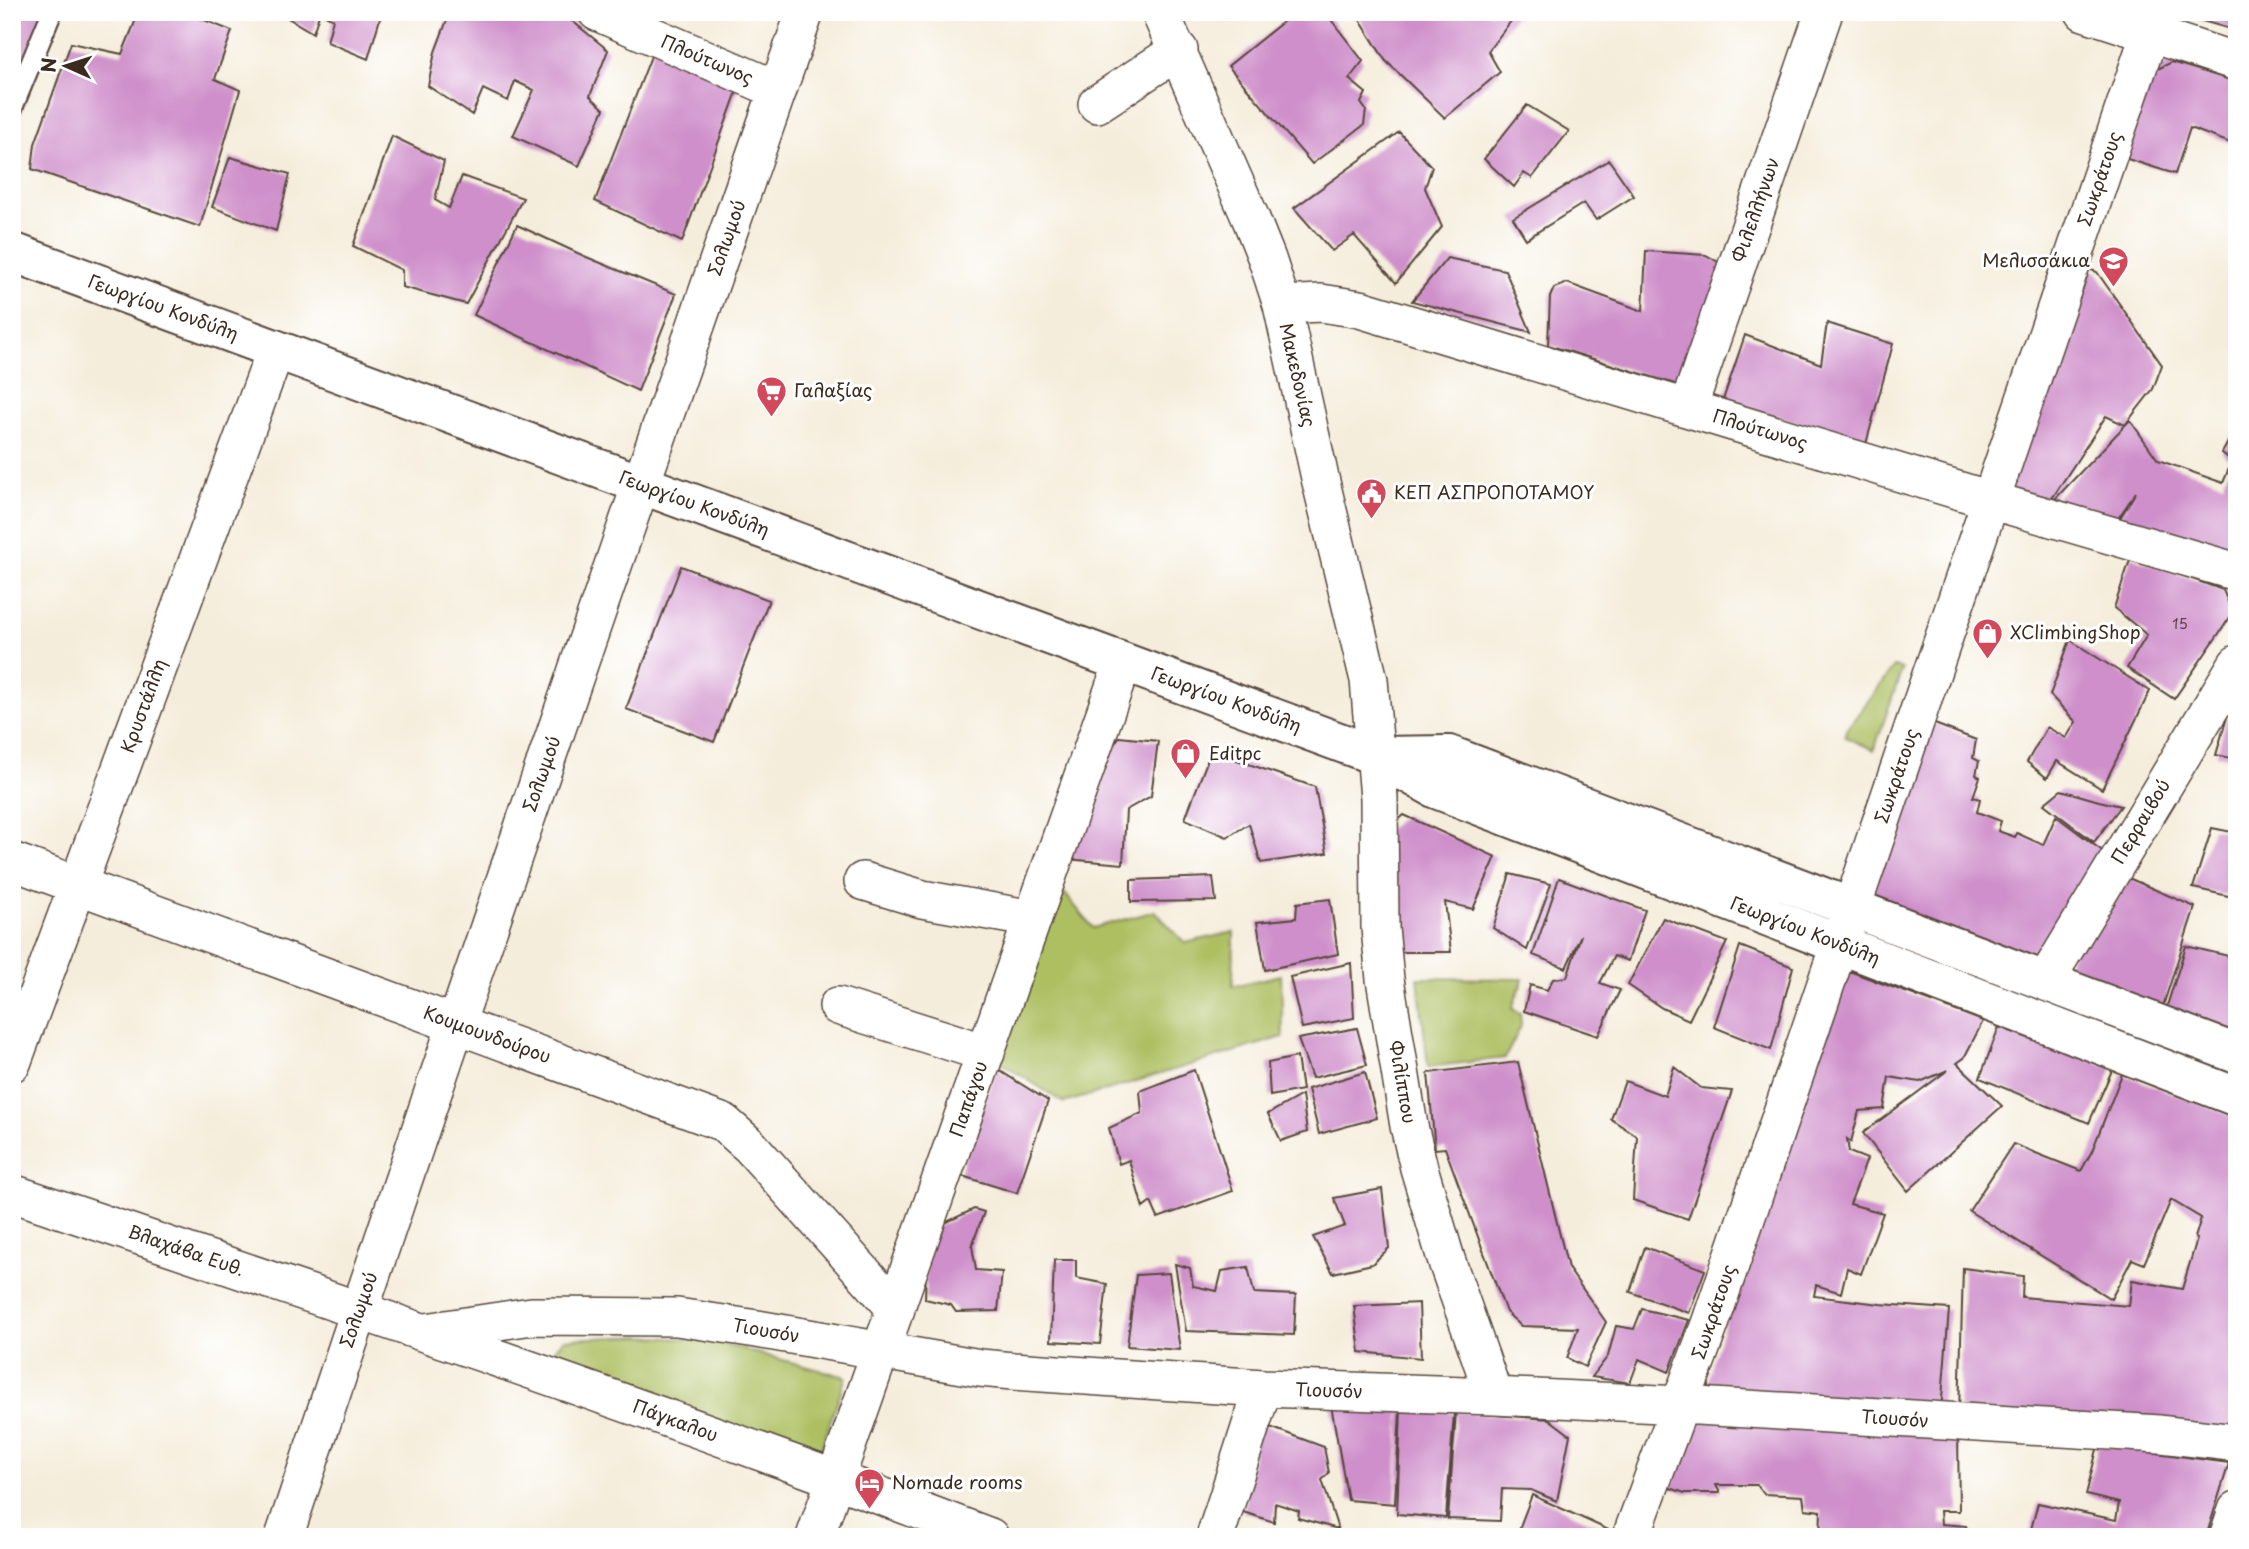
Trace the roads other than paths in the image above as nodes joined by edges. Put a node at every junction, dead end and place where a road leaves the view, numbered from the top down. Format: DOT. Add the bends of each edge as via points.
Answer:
graph roads {
  1 [pos="51,12"];
  2 [pos="597,12"];
  3 [pos="805,12"];
  4 [pos="1824,12"];
  5 [pos="2084,12"];
  6 [pos="2153,23"];
  7 [pos="1172,24"];
  8 [pos="2237,62"];
  9 [pos="778,90"];
  10 [pos="1097,104"];
  11 [pos="12,109"];
  12 [pos="12,252"];
  13 [pos="1282,305"];
  14 [pos="276,349"];
  15 [pos="1688,408"];
  16 [pos="640,484"];
  17 [pos="1990,500"];
  18 [pos="2237,572"];
  19 [pos="1124,662"];
  20 [pos="2237,664"];
  21 [pos="1377,756"];
  22 [pos="12,861"];
  23 [pos="863,881"];
  24 [pos="78,885"];
  25 [pos="1852,908"];
  26 [pos="1033,919"];
  27 [pos="1840,944"];
  28 [pos="2046,980"];
  29 [pos="838,1006"];
  30 [pos="456,1023"];
  31 [pos="986,1053"];
  32 [pos="2237,1054"];
  33 [pos="12,1063"];
  34 [pos="2237,1097"];
  35 [pos="12,1192"];
  36 [pos="359,1309"];
  37 [pos="895,1309"];
  38 [pos="426,1332"];
  39 [pos="880,1352"];
  40 [pos="1263,1388"];
  41 [pos="1494,1396"];
  42 [pos="1681,1405"];
  43 [pos="2237,1443"];
  44 [pos="836,1478"];
  45 [pos="2237,1510"];
  46 [pos="284,1537"];
  47 [pos="815,1537"];
  48 [pos="990,1537"];
  49 [pos="1215,1537"];
  50 [pos="1631,1537"];
  51 [pos="2228,1537"];
  1 -- 11 [label="lane"];
  2 -- 9 [label="street, Πλούτωνος"];
  3 -- 9 [label="street, Σολωμού"];
  4 -- 15 [label="street, Φιλελλήνων"];
  5 -- 6 [label="street"];
  6 -- 8 [label="street"];
  6 -- 17 [label="street, Σωκράτους"];
  7 -- 10 [label="street"];
  7 -- 13 [label="street, Μακεδονίας"];
  9 -- 16 [label="street, Σολωμού"];
  12 -- 14 [label="main road, Γεωργίου Κονδύλη"];
  13 -- 15 [label="street, Πλούτωνος" via="1321,303 1360,309"];
  13 -- 21 [label="street, Μακεδονίας" via="1369,680"];
  14 -- 16 [label="main road, Γεωργίου Κονδύλη"];
  14 -- 24 [label="street, Κρυστάλλη"];
  15 -- 17 [label="street, Πλούτωνος"];
  16 -- 19 [label="main road, Γεωργίου Κονδύλη"];
  16 -- 30 [label="street, Σολωμού"];
  17 -- 18 [label="street, Πλούτωνος"];
  17 -- 25 [label="street, Σωκράτους"];
  19 -- 21 [label="main road, Γεωργίου Κονδύλη"];
  19 -- 26 [label="street, Παπάγου"];
  20 -- 28 [label="street, Περραιβού"];
  21 -- 25 [label="main road, Γεωργίου Κονδύλη" via="1449,755"];
  21 -- 27 [label="main road, Γεωργίου Κονδύλη" via="1436,789"];
  21 -- 41 [label="street, Φιλίππου" via="1380,928 1409,1126 1428,1202"];
  22 -- 24 [label="street, Κουμουνδούρου"];
  23 -- 26 [label="street" via="922,899"];
  24 -- 30 [label="street, Κουμουνδούρου"];
  24 -- 33 [label="street, Κρυστάλλη"];
  25 -- 27 [label="street, Σωκράτους"];
  25 -- 28 [label="main road, Γεωργίου Κονδύλη"];
  26 -- 31 [label="street, Παπάγου"];
  27 -- 34 [label="main road, Γεωργίου Κονδύλη"];
  27 -- 42 [label="street, Σωκράτους"];
  28 -- 32 [label="main road, Γεωργίου Κονδύλη"];
  29 -- 31 [label="street"];
  30 -- 36 [label="street, Σολωμού"];
  30 -- 37 [label="street, Κουμουνδούρου" via="724,1124 750,1146"];
  31 -- 37 [label="street, Παπάγου"];
  35 -- 36 [label="street, Βλαχάβα Ευθ."];
  36 -- 38 [label="street, Πάγκαλου"];
  36 -- 46 [label="street, Σολωμού"];
  37 -- 39 [label="street, Παπάγου"];
  38 -- 39 [label="street, Τιουσόν" via="531,1316 677,1317"];
  38 -- 44 [label="street, Πάγκαλου"];
  39 -- 40 [label="street, Τιουσόν" via="980,1368"];
  39 -- 44 [label="street, Παπάγου"];
  40 -- 41 [label="street, Τιουσόν"];
  40 -- 49 [label="street"];
  41 -- 42 [label="street, Τιουσόν"];
  42 -- 43 [label="street, Τιουσόν" via="2160,1434"];
  42 -- 50 [label="street, Σωκράτους"];
  44 -- 47 [label="street, Παπάγου"];
  44 -- 48 [label="street, Πάγκαλου"];
  45 -- 51 [label="street"];
}
